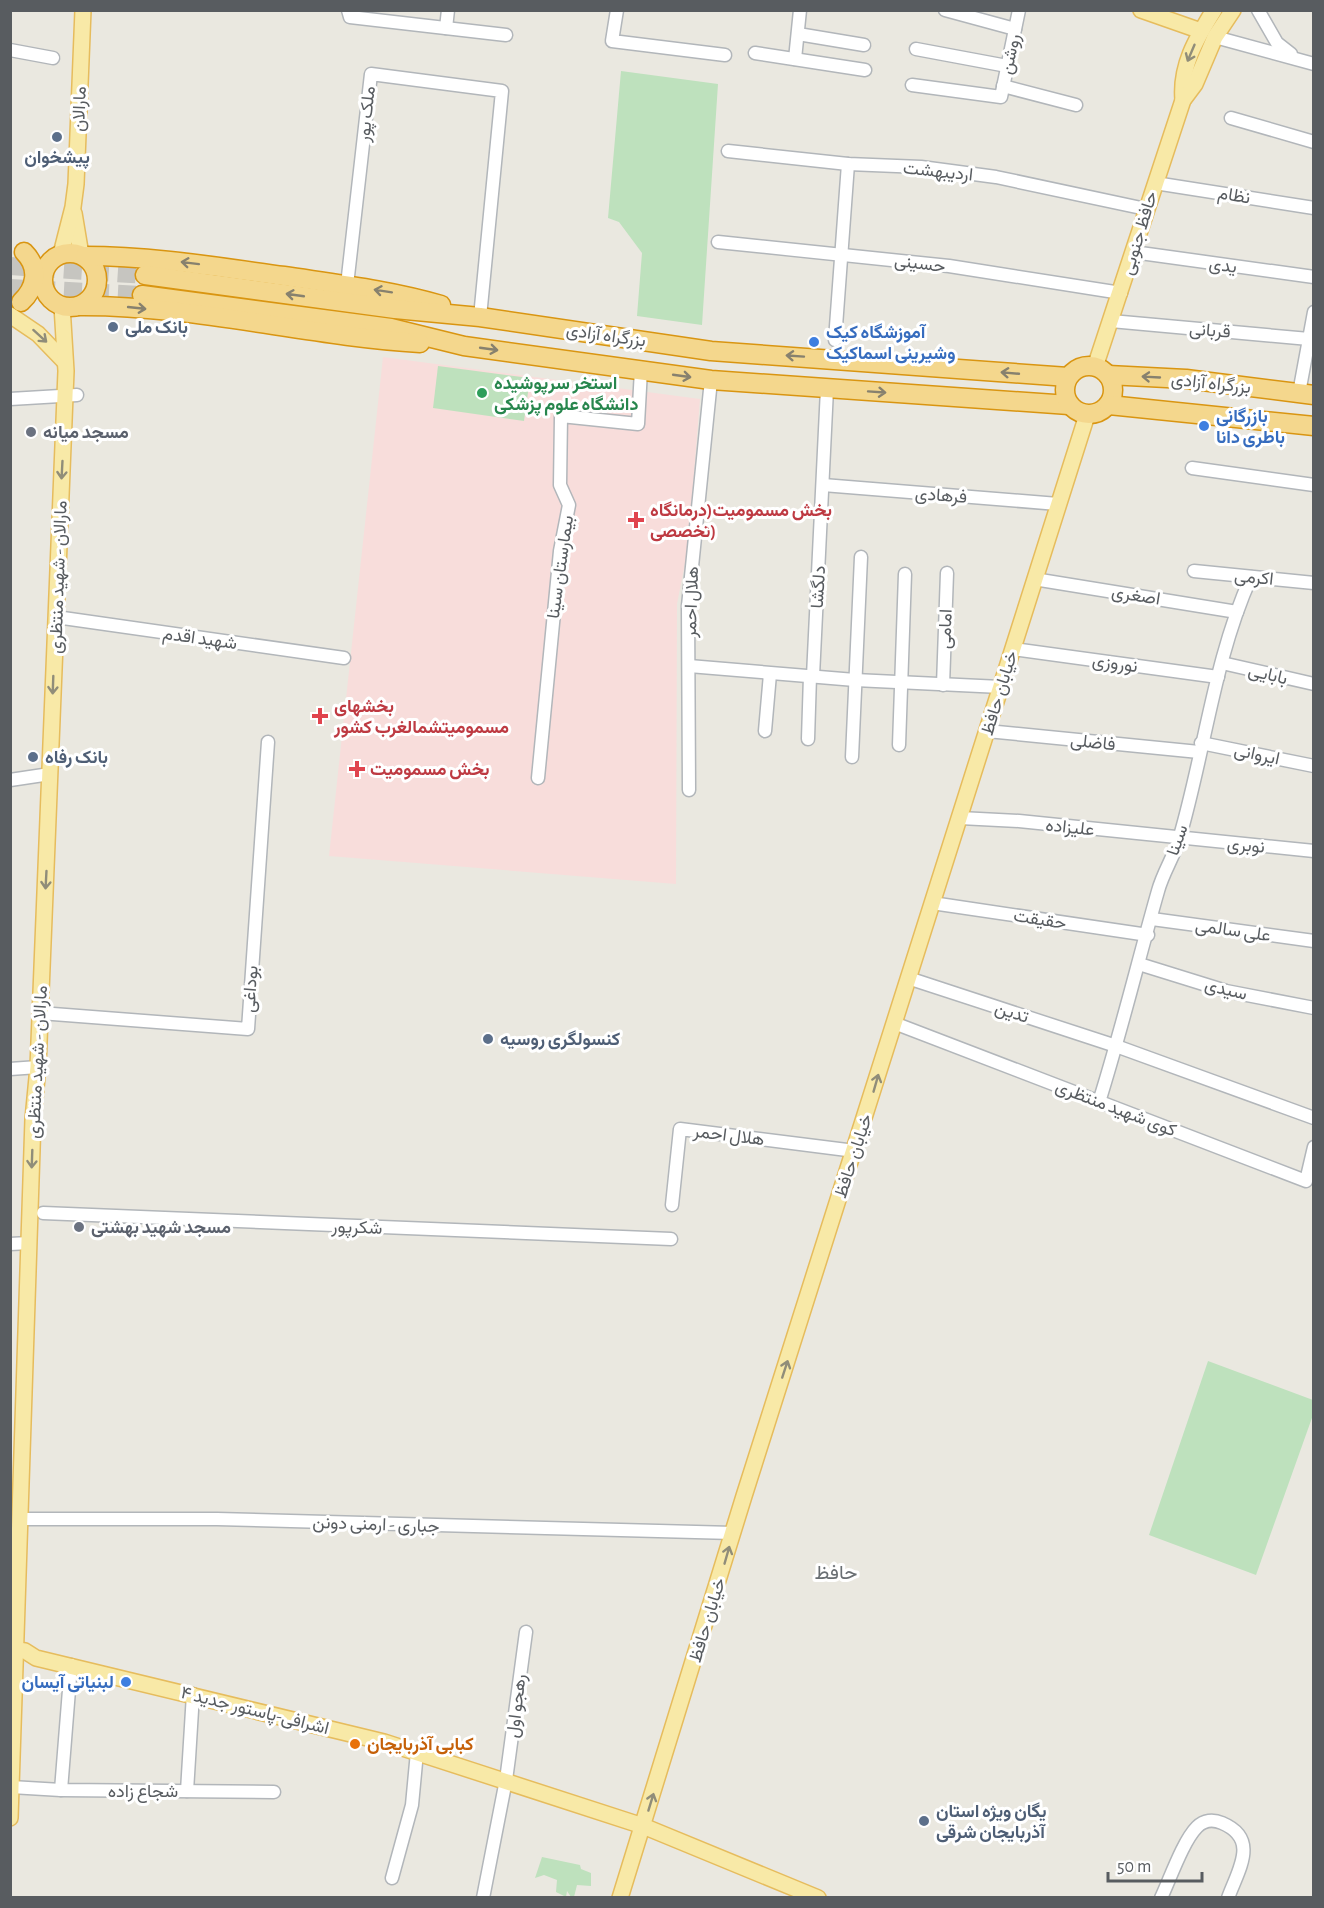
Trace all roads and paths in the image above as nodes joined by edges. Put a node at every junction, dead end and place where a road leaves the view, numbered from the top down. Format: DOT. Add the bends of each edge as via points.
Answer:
graph roads {
  1 [pos="83,10"];
  2 [pos="348,10"];
  3 [pos="448,10"];
  4 [pos="616,10"];
  5 [pos="800,10"];
  6 [pos="945,10"];
  7 [pos="1019,10"];
  8 [pos="1141,10"];
  9 [pos="1214,10"];
  10 [pos="1233,10"];
  11 [pos="1258,10"];
  12 [pos="1158,13"];
  13 [pos="446,28"];
  14 [pos="1015,29"];
  15 [pos="798,34"];
  16 [pos="1208,34"];
  17 [pos="507,35"];
  18 [pos="864,45"];
  19 [pos="916,49"];
  20 [pos="10,50"];
  21 [pos="755,53"];
  22 [pos="725,55"];
  23 [pos="53,58"];
  24 [pos="1297,58"];
  25 [pos="795,59"];
  26 [pos="1314,64"];
  27 [pos="1007,66"];
  28 [pos="865,70"];
  29 [pos="912,85"];
  30 [pos="1002,92"];
  31 [pos="1076,105"];
  32 [pos="1232,118"];
  33 [pos="1314,142"];
  34 [pos="728,151"];
  35 [pos="848,164"];
  36 [pos="1155,183"];
  37 [pos="74,207"];
  38 [pos="1314,208"];
  39 [pos="1146,209"];
  40 [pos="718,242"];
  41 [pos="17,252"];
  42 [pos="1133,252"];
  43 [pos="841,253"];
  44 [pos="60,254"];
  45 [pos="83,256"];
  46 [pos="113,256"];
  47 [pos="145,275"];
  48 [pos="1314,277"];
  49 [pos="347,285"];
  50 [pos="1120,293"];
  51 [pos="142,295"];
  52 [pos="14,306"];
  53 [pos="66,306"];
  54 [pos="112,306"];
  55 [pos="1314,312"];
  56 [pos="480,317"];
  57 [pos="1111,321"];
  58 [pos="1311,331"];
  59 [pos="835,340"];
  60 [pos="465,346"];
  61 [pos="65,363"];
  62 [pos="640,370"];
  63 [pos="1102,371"];
  64 [pos="1068,377"];
  65 [pos="711,380"];
  66 [pos="827,389"];
  67 [pos="1306,394"];
  68 [pos="71,395"];
  69 [pos="10,399"];
  70 [pos="1069,405"];
  71 [pos="1109,405"];
  72 [pos="1087,415"];
  73 [pos="1314,426"];
  74 [pos="1192,468"];
  75 [pos="823,485"];
  76 [pos="1314,485"];
  77 [pos="1058,504"];
  78 [pos="861,557"];
  79 [pos="1194,571"];
  80 [pos="947,573"];
  81 [pos="905,574"];
  82 [pos="1251,577"];
  83 [pos="1034,579"];
  84 [pos="1314,583"];
  85 [pos="1237,612"];
  86 [pos="56,617"];
  87 [pos="1013,649"];
  88 [pos="344,658"];
  89 [pos="1222,663"];
  90 [pos="689,666"];
  91 [pos="770,674"];
  92 [pos="812,676"];
  93 [pos="1218,677"];
  94 [pos="855,680"];
  95 [pos="899,683"];
  96 [pos="1314,684"];
  97 [pos="943,685"];
  98 [pos="1001,687"];
  99 [pos="765,731"];
  100 [pos="987,731"];
  101 [pos="808,739"];
  102 [pos="268,742"];
  103 [pos="899,745"];
  104 [pos="1200,747"];
  105 [pos="852,757"];
  106 [pos="1314,766"];
  107 [pos="50,774"];
  108 [pos="538,778"];
  109 [pos="10,780"];
  110 [pos="689,790"];
  111 [pos="960,818"];
  112 [pos="1179,838"];
  113 [pos="1314,851"];
  114 [pos="932,903"];
  115 [pos="1152,919"];
  116 [pos="1148,935"];
  117 [pos="1314,941"];
  118 [pos="1139,964"];
  119 [pos="908,978"];
  120 [pos="1314,1008"];
  121 [pos="40,1013"];
  122 [pos="894,1023"];
  123 [pos="1116,1046"];
  124 [pos="38,1067"];
  125 [pos="10,1069"];
  126 [pos="1099,1102"];
  127 [pos="1314,1118"];
  128 [pos="1314,1147"];
  129 [pos="855,1151"];
  130 [pos="672,1205"];
  131 [pos="43,1213"];
  132 [pos="671,1239"];
  133 [pos="29,1243"];
  134 [pos="10,1244"];
  135 [pos="20,1519"];
  136 [pos="733,1533"];
  137 [pos="526,1632"];
  138 [pos="13,1654"];
  139 [pos="71,1665"];
  140 [pos="193,1694"];
  141 [pos="417,1752"];
  142 [pos="506,1780"];
  143 [pos="12,1787"];
  144 [pos="61,1790"];
  145 [pos="187,1791"];
  146 [pos="274,1792"];
  147 [pos="10,1818"];
  148 [pos="643,1826"];
  149 [pos="392,1878"];
  150 [pos="483,1898"];
  151 [pos="620,1898"];
  152 [pos="818,1898"];
  153 [pos="1161,1898"];
  154 [pos="1228,1898"];
  1 -- 37 [label="main road, مارالان"];
  2 -- 13 [label="street" via="350,17"];
  3 -- 13 [label="street"];
  4 -- 22 [label="street" via="612,40"];
  5 -- 15 [label="street"];
  6 -- 14 [label="street"];
  7 -- 14 [label="street, روشن"];
  8 -- 12 [label="main road"];
  9 -- 16 [label="main road, حافظ جنوبی"];
  10 -- 16 [label="main road, حافظ جنوبی"];
  11 -- 24 [label="street" via="1278,43"];
  12 -- 16 [label="main road"];
  13 -- 17 [label="street"];
  14 -- 27 [label="street, روشن"];
  15 -- 18 [label="street"];
  15 -- 25 [label="street"];
  16 -- 24 [label="street"];
  16 -- 36 [label="main road, حافظ جنوبی" via="1182,79 1183,100"];
  19 -- 27 [label="street"];
  20 -- 23 [label="street"];
  21 -- 25 [label="street"];
  24 -- 26 [label="street"];
  25 -- 28 [label="street"];
  27 -- 30 [label="street, روشن"];
  29 -- 30 [label="street"];
  30 -- 31 [label="street"];
  32 -- 33 [label="street"];
  34 -- 35 [label="street, اردیبهشت"];
  35 -- 39 [label="street, اردیبهشت" via="921,167 996,177"];
  35 -- 43 [label="street"];
  36 -- 38 [label="street, نظام"];
  36 -- 39 [label="main road, حافظ جنوبی"];
  37 -- 44 [label="main road, مارالان"];
  37 -- 45 [label="main road, مارالان"];
  39 -- 42 [label="main road, حافظ جنوبی"];
  40 -- 43 [label="street, حسینی"];
  41 -- 44 [label="highway"];
  41 -- 52 [label="highway" via="33,265 34,275 31,291"];
  42 -- 48 [label="street, یدی"];
  42 -- 50 [label="main road, حافظ جنوبی"];
  43 -- 50 [label="street, حسینی"];
  43 -- 59 [label="street"];
  44 -- 45 [label="highway"];
  44 -- 53 [label="highway" via="47,264 42,279 46,294"];
  45 -- 46 [label="highway"];
  45 -- 53 [label="highway" via="95,268 98,283 92,297"];
  49 -- 46 [label="highway, one-way" via="204,264"];
  46 -- 54 [label="highway" via="102,280 104,294"];
  56 -- 47 [label="highway, بزرگراه آزادی, one-way"];
  56 -- 49 [label="highway, one-way" via="407,295"];
  49 -- 56 [label="street, ملک پور" via="371,74 502,91"];
  50 -- 57 [label="main road, حافظ جنوبی"];
  51 -- 60 [label="highway, بزرگراه آزادی" via="391,328"];
  52 -- 53 [label="highway, بزرگراه آزادی"];
  52 -- 61 [label="main road, one-way"];
  53 -- 54 [label="highway, بزرگراه آزادی"];
  53 -- 61 [label="main road, مارالان - شهید منتظری"];
  54 -- 60 [label="highway, بزرگراه آزادی, one-way" via="395,342"];
  55 -- 58 [label="street"];
  64 -- 56 [label="highway, بزرگراه آزادی, one-way" via="711,351"];
  57 -- 58 [label="street, قربانی"];
  57 -- 63 [label="main road, حافظ جنوبی"];
  58 -- 67 [label="street"];
  60 -- 62 [label="highway, بزرگراه آزادی, one-way"];
  61 -- 68 [label="main road, مارالان - شهید منتظری"];
  62 -- 65 [label="highway, بزرگراه آزادی, one-way"];
  62 -- 108 [label="street, بیمارستان سینا" via="638,424 561,416 560,485 568,505"];
  63 -- 64 [label="highway" via="1080,368"];
  67 -- 63 [label="highway, بزرگراه آزادی, one-way"];
  63 -- 71 [label="highway" via="1114,390"];
  64 -- 70 [label="highway" via="1065,391"];
  65 -- 66 [label="highway, بزرگراه آزادی"];
  65 -- 90 [label="street, هلال احمر" via="688,606"];
  66 -- 70 [label="highway, بزرگراه آزادی, one-way"];
  66 -- 75 [label="street, دلگشا"];
  68 -- 69 [label="street"];
  68 -- 86 [label="main road, مارالان - شهید منتظری, one-way"];
  70 -- 72 [label="highway"];
  71 -- 72 [label="highway"];
  71 -- 73 [label="highway, بزرگراه آزادی"];
  72 -- 77 [label="main road, خیابان حافظ"];
  74 -- 76 [label="street"];
  75 -- 77 [label="street, فرهادی"];
  75 -- 92 [label="street, دلگشا"];
  77 -- 83 [label="main road, خیابان حافظ"];
  78 -- 94 [label="street"];
  79 -- 82 [label="street, اکرمی"];
  80 -- 97 [label="street, امامی"];
  81 -- 95 [label="street"];
  82 -- 84 [label="street, اکرمی"];
  82 -- 85 [label="street, سینا"];
  83 -- 85 [label="street, اصغری"];
  83 -- 87 [label="main road, خیابان حافظ"];
  85 -- 89 [label="street, سینا"];
  86 -- 88 [label="street, شهید اقدم"];
  86 -- 107 [label="main road, مارالان - شهید منتظری, one-way"];
  87 -- 93 [label="street, نوروزی"];
  87 -- 98 [label="main road, خیابان حافظ"];
  89 -- 93 [label="street, سینا"];
  89 -- 96 [label="street, بابایی"];
  90 -- 91 [label="street"];
  90 -- 110 [label="street, هلال احمر"];
  91 -- 92 [label="street"];
  91 -- 99 [label="street"];
  92 -- 94 [label="street"];
  92 -- 101 [label="street, دلگشا"];
  93 -- 104 [label="street, سینا"];
  94 -- 95 [label="street"];
  94 -- 105 [label="street"];
  95 -- 97 [label="street"];
  95 -- 103 [label="street"];
  97 -- 98 [label="street"];
  98 -- 100 [label="main road, خیابان حافظ"];
  100 -- 104 [label="street, فاضلی"];
  100 -- 111 [label="main road, خیابان حافظ"];
  102 -- 121 [label="street, بوداغی" via="248,1029"];
  104 -- 106 [label="street, ایروانی"];
  104 -- 112 [label="street, سینا"];
  107 -- 109 [label="street"];
  107 -- 121 [label="main road, مارالان - شهید منتظری, one-way"];
  111 -- 112 [label="street, علیزاده"];
  111 -- 114 [label="main road, خیابان حافظ"];
  112 -- 113 [label="street, نوبری"];
  112 -- 115 [label="street, سینا" via="1158,891"];
  114 -- 116 [label="street, حقیقت"];
  114 -- 119 [label="main road, خیابان حافظ"];
  115 -- 116 [label="street, سینا"];
  115 -- 117 [label="street, علی سالمی"];
  116 -- 118 [label="street, سینا"];
  118 -- 120 [label="street, سیدی" via="1226,991"];
  118 -- 123 [label="street, سینا"];
  119 -- 122 [label="main road, خیابان حافظ"];
  119 -- 123 [label="street, تدین"];
  121 -- 124 [label="main road, مارالان - شهید منتظری"];
  122 -- 126 [label="street, کوی شهید منتظری"];
  129 -- 122 [label="main road, خیابان حافظ, one-way"];
  123 -- 126 [label="street, سینا"];
  123 -- 127 [label="street"];
  124 -- 125 [label="street"];
  124 -- 133 [label="main road, مارالان - شهید منتظری, one-way"];
  126 -- 128 [label="street, کوی شهید منتظری" via="1306,1181"];
  129 -- 130 [label="street, هلال احمر" via="680,1129"];
  136 -- 129 [label="main road, خیابان حافظ, one-way"];
  131 -- 132 [label="street, شکرپور"];
  133 -- 134 [label="street"];
  133 -- 135 [label="main road, مارالان - شهید منتظری"];
  135 -- 136 [label="street, جباری - ارمنی دونن" via="216,1519"];
  135 -- 138 [label="main road, مارالان - شهید منتظری"];
  148 -- 136 [label="main road, خیابان حافظ, one-way"];
  137 -- 142 [label="street, رهجو اول"];
  138 -- 139 [label="main road, اشرافی-پاستور جدید ۴"];
  138 -- 143 [label="main road, مارالان - شهید منتظری"];
  139 -- 140 [label="main road, اشرافی-پاستور جدید ۴"];
  139 -- 144 [label="street"];
  140 -- 141 [label="main road, اشرافی-پاستور جدید ۴"];
  140 -- 145 [label="street"];
  141 -- 142 [label="main road, اشرافی-پاستور جدید ۴"];
  141 -- 149 [label="street" via="412,1805"];
  142 -- 148 [label="main road, اشرافی-پاستور جدید ۴"];
  142 -- 150 [label="street, رهجو اول"];
  143 -- 144 [label="street, شجاع زاده"];
  143 -- 147 [label="main road, مارالان - شهید منتظری"];
  144 -- 145 [label="street, شجاع زاده"];
  145 -- 146 [label="street, شجاع زاده"];
  148 -- 151 [label="main road, خیابان حافظ"];
  148 -- 152 [label="main road, اشرافی-پاستور جدید ۴"];
  153 -- 154 [label="street" via="1191,1834 1203,1823 1213,1821 1236,1831 1244,1842 1243,1858"];
}
